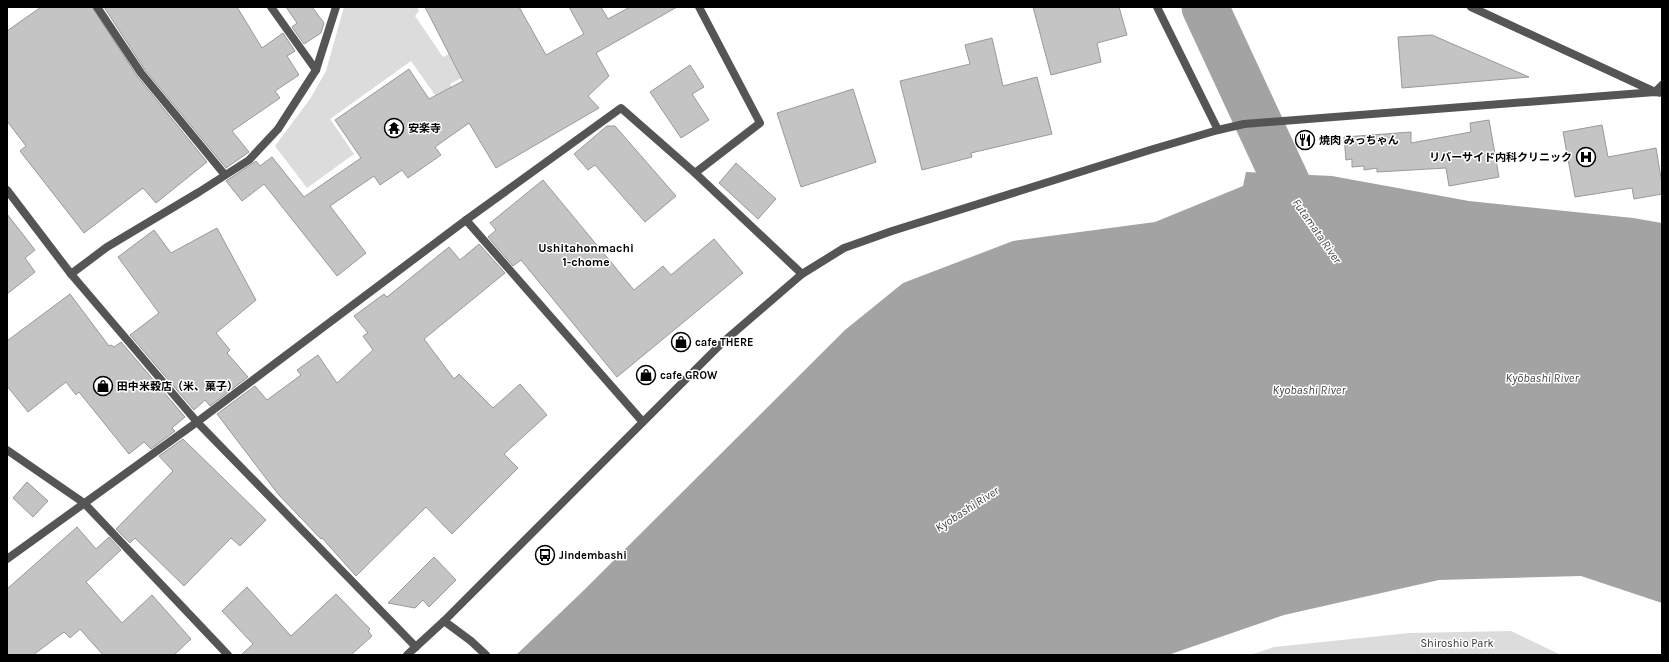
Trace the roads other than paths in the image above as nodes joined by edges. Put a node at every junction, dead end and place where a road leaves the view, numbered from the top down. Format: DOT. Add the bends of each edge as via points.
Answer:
graph roads {
  1 [pos="97,7"];
  2 [pos="271,7"];
  3 [pos="336,7"];
  4 [pos="699,7"];
  5 [pos="1157,7"];
  6 [pos="1471,7"];
  7 [pos="316,70"];
  8 [pos="1662,85"];
  9 [pos="1658,92"];
  10 [pos="1662,97"];
  11 [pos="1218,130"];
  12 [pos="695,173"];
  13 [pos="225,175"];
  14 [pos="7,190"];
  15 [pos="466,220"];
  16 [pos="71,274"];
  17 [pos="802,274"];
  18 [pos="642,421"];
  19 [pos="197,422"];
  20 [pos="7,450"];
  21 [pos="84,503"];
  22 [pos="7,558"];
  23 [pos="444,622"];
  24 [pos="416,647"];
  25 [pos="228,655"];
  26 [pos="407,655"];
  27 [pos="486,655"];
  1 -- 13 [label="street" via="141,74"];
  2 -- 7 [label="street"];
  3 -- 7 [label="street"];
  4 -- 12 [label="street" via="760,123"];
  5 -- 11 [label="street"];
  6 -- 9 [label="street"];
  7 -- 13 [label="street" via="278,129 249,160"];
  8 -- 9 [label="street"];
  9 -- 10 [label="street"];
  9 -- 11 [label="street" via="1250,124"];
  11 -- 17 [label="street" via="892,231 844,248"];
  12 -- 15 [label="street" via="621,108"];
  12 -- 17 [label="street"];
  13 -- 16 [label="street" via="107,247"];
  14 -- 16 [label="street"];
  15 -- 18 [label="street"];
  15 -- 19 [label="street"];
  16 -- 19 [label="street"];
  17 -- 18 [label="street" via="722,343"];
  18 -- 23 [label="street"];
  19 -- 21 [label="street"];
  19 -- 24 [label="street"];
  20 -- 21 [label="street"];
  21 -- 22 [label="street"];
  21 -- 25 [label="street"];
  23 -- 24 [label="street"];
  23 -- 27 [label="street"];
  24 -- 26 [label="street"];
}
